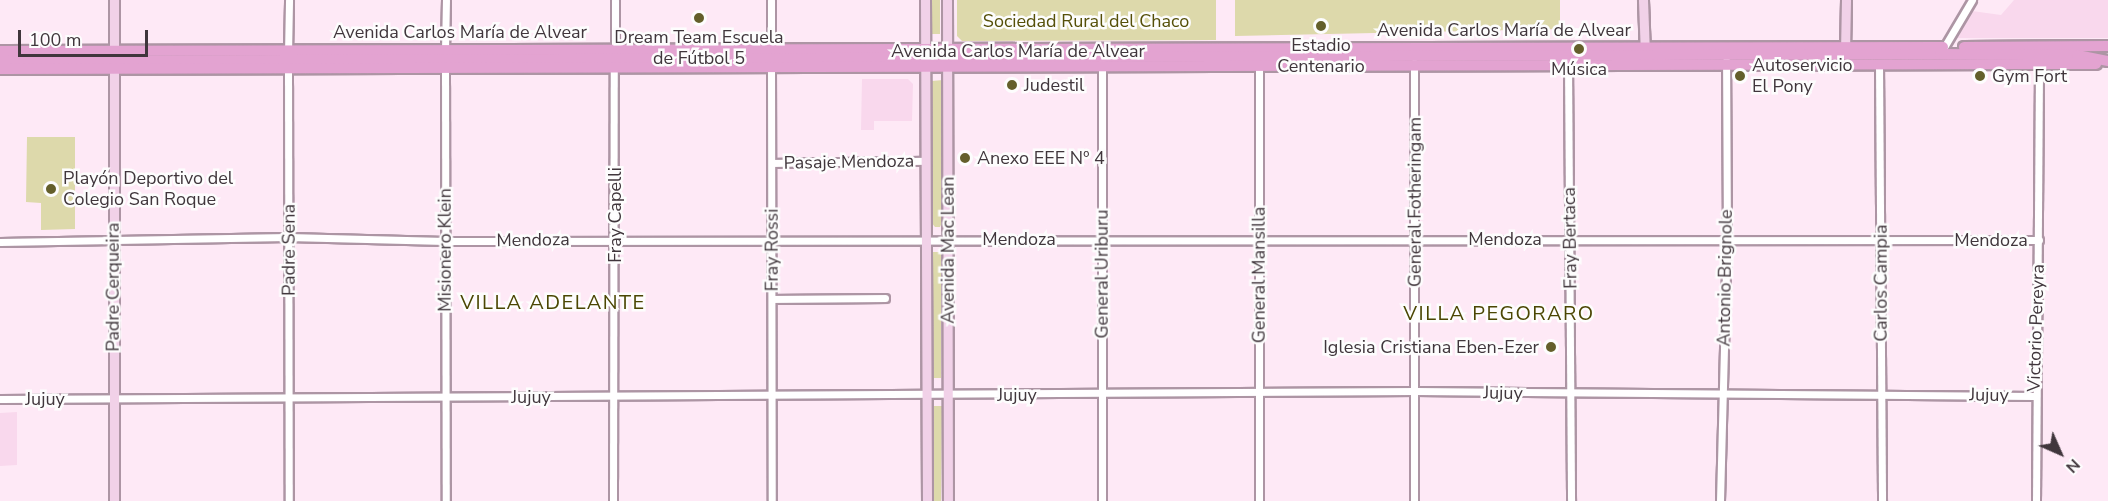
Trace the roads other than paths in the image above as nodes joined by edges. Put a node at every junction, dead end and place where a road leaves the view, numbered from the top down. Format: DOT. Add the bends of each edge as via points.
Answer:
graph roads {
  1 [pos="114,0"];
  2 [pos="289,0"];
  3 [pos="446,0"];
  4 [pos="615,0"];
  5 [pos="771,0"];
  6 [pos="925,0"];
  7 [pos="947,0"];
  8 [pos="1643,0"];
  9 [pos="1846,0"];
  10 [pos="1972,0"];
  11 [pos="2108,47"];
  12 [pos="1942,50"];
  13 [pos="0,51"];
  14 [pos="1645,51"];
  15 [pos="2038,55"];
  16 [pos="2077,55"];
  17 [pos="1414,56"];
  18 [pos="1568,56"];
  19 [pos="1845,56"];
  20 [pos="947,57"];
  21 [pos="615,58"];
  22 [pos="924,58"];
  23 [pos="1102,58"];
  24 [pos="1259,58"];
  25 [pos="288,59"];
  26 [pos="445,59"];
  27 [pos="771,59"];
  28 [pos="0,61"];
  29 [pos="114,61"];
  30 [pos="1726,61"];
  31 [pos="2108,62"];
  32 [pos="1879,65"];
  33 [pos="0,69"];
  34 [pos="925,161"];
  35 [pos="773,163"];
  36 [pos="288,237"];
  37 [pos="771,238"];
  38 [pos="1259,238"];
  39 [pos="615,239"];
  40 [pos="1102,239"];
  41 [pos="1415,239"];
  42 [pos="1570,239"];
  43 [pos="1881,239"];
  44 [pos="926,240"];
  45 [pos="948,240"];
  46 [pos="1726,240"];
  47 [pos="2039,240"];
  48 [pos="445,241"];
  49 [pos="0,242"];
  50 [pos="113,242"];
  51 [pos="885,298"];
  52 [pos="772,299"];
  53 [pos="1416,392"];
  54 [pos="1724,392"];
  55 [pos="1258,393"];
  56 [pos="1880,393"];
  57 [pos="1571,394"];
  58 [pos="772,395"];
  59 [pos="927,395"];
  60 [pos="1102,395"];
  61 [pos="447,396"];
  62 [pos="948,396"];
  63 [pos="2034,396"];
  64 [pos="289,397"];
  65 [pos="615,397"];
  66 [pos="0,399"];
  67 [pos="113,399"];
  68 [pos="114,501"];
  69 [pos="289,501"];
  70 [pos="446,501"];
  71 [pos="613,501"];
  72 [pos="772,501"];
  73 [pos="927,501"];
  74 [pos="948,501"];
  75 [pos="1102,501"];
  76 [pos="1259,501"];
  77 [pos="1413,501"];
  78 [pos="1571,501"];
  79 [pos="1720,501"];
  80 [pos="1882,501"];
  81 [pos="2036,501"];
  1 -- 29 [label="main road, Padre Cerqueira"];
  2 -- 25 [label="street, Padre Sena"];
  3 -- 26 [label="street, Misionero Klein"];
  4 -- 21 [label="street, Fray Capelli"];
  5 -- 27 [label="street, Fray Rossi"];
  6 -- 22 [label="main road, Avenida Mac Lean"];
  7 -- 20 [label="main road, Avenida Mac Lean"];
  8 -- 14 [label="main road"];
  9 -- 19 [label="main road"];
  10 -- 12 [label="street"];
  11 -- 15 [label="main road, Avenida Carlos María de Alvear"];
  11 -- 16 [label="main road, Avenida Carlos María de Alvear"];
  12 -- 15 [label="main road, Avenida Carlos María de Alvear"];
  12 -- 19 [label="main road, Avenida Carlos María de Alvear"];
  13 -- 29 [label="main road, Avenida Carlos María de Alvear"];
  14 -- 18 [label="main road, Avenida Carlos María de Alvear"];
  14 -- 19 [label="main road, Avenida Carlos María de Alvear"];
  14 -- 30 [label="main road, Avenida Carlos María de Alvear"];
  15 -- 16 [label="main road, Avenida Carlos María de Alvear"];
  15 -- 31 [label="main road, Avenida Carlos María de Alvear"];
  15 -- 32 [label="main road, Avenida Carlos María de Alvear"];
  15 -- 47 [label="street, Victorio Pereyra"];
  16 -- 31 [label="main road, Avenida Carlos María de Alvear"];
  17 -- 18 [label="main road, Avenida Carlos María de Alvear"];
  17 -- 18 [label="main road, Avenida Carlos María de Alvear"];
  17 -- 24 [label="main road, Avenida Carlos María de Alvear"];
  17 -- 24 [label="main road, Avenida Carlos María de Alvear"];
  17 -- 41 [label="street, General Fotheringam"];
  18 -- 30 [label="main road, Avenida Carlos María de Alvear"];
  18 -- 42 [label="street, Fray Bertaca"];
  19 -- 30 [label="main road, Avenida Carlos María de Alvear"];
  19 -- 32 [label="main road, Avenida Carlos María de Alvear"];
  20 -- 22 [label="main road, Avenida Carlos María de Alvear"];
  20 -- 23 [label="main road, Avenida Carlos María de Alvear"];
  20 -- 45 [label="main road, Avenida Mac Lean"];
  21 -- 26 [label="main road, Avenida Carlos María de Alvear"];
  21 -- 27 [label="main road, Avenida Carlos María de Alvear"];
  21 -- 39 [label="street, Fray Capelli"];
  22 -- 27 [label="main road, Avenida Carlos María de Alvear"];
  22 -- 34 [label="main road, Avenida Mac Lean"];
  23 -- 24 [label="main road, Avenida Carlos María de Alvear"];
  23 -- 24 [label="main road, Avenida Carlos María de Alvear"];
  23 -- 40 [label="street, General Uriburu"];
  24 -- 38 [label="street, General Mansilla"];
  25 -- 26 [label="main road, Avenida Carlos María de Alvear"];
  25 -- 29 [label="main road, Avenida Carlos María de Alvear"];
  25 -- 36 [label="street, Padre Sena"];
  26 -- 48 [label="street, Misionero Klein"];
  27 -- 35 [label="street, Fray Rossi"];
  28 -- 29 [label="main road, Avenida Carlos María de Alvear"];
  29 -- 33 [label="main road, Avenida Carlos María de Alvear"];
  29 -- 50 [label="main road, Padre Cerqueira"];
  30 -- 46 [label="street, Antonio Brignole"];
  32 -- 43 [label="street, Carlos Campia"];
  34 -- 35 [label="street, Pasaje Mendoza"];
  34 -- 44 [label="main road, Avenida Mac Lean"];
  35 -- 37 [label="street, Fray Rossi"];
  36 -- 48 [label="street, Mendoza"];
  36 -- 50 [label="street, Mendoza"];
  36 -- 64 [label="street, Padre Sena"];
  37 -- 39 [label="street, Mendoza"];
  37 -- 44 [label="street, Mendoza"];
  37 -- 52 [label="street, Fray Rossi"];
  38 -- 40 [label="street, Mendoza"];
  38 -- 41 [label="street, Mendoza"];
  38 -- 55 [label="street, General Mansilla"];
  39 -- 48 [label="street, Mendoza"];
  39 -- 65 [label="street, Fray Capelli"];
  40 -- 45 [label="street, Mendoza"];
  40 -- 60 [label="street, General Uriburu"];
  41 -- 42 [label="street, Mendoza"];
  41 -- 53 [label="street, General Fotheringam"];
  42 -- 46 [label="street, Mendoza"];
  42 -- 57 [label="street, Fray Bertaca"];
  43 -- 46 [label="street, Mendoza"];
  43 -- 47 [label="street, Mendoza"];
  43 -- 56 [label="street, Carlos Campia"];
  44 -- 45 [label="street, Mendoza"];
  44 -- 59 [label="main road, Avenida Mac Lean"];
  45 -- 62 [label="main road, Avenida Mac Lean"];
  46 -- 54 [label="street, Antonio Brignole"];
  47 -- 63 [label="street, Victorio Pereyra"];
  48 -- 61 [label="street, Misionero Klein"];
  49 -- 50 [label="street, Mendoza"];
  50 -- 67 [label="main road, Padre Cerqueira"];
  51 -- 52 [label="street"];
  52 -- 58 [label="street, Fray Rossi"];
  53 -- 55 [label="street, Jujuy"];
  53 -- 57 [label="street, Jujuy"];
  53 -- 77 [label="street, General Fotheringam"];
  54 -- 56 [label="street, Jujuy"];
  54 -- 57 [label="street, Jujuy"];
  54 -- 79 [label="street, Antonio Brignole"];
  55 -- 60 [label="street, Jujuy"];
  55 -- 76 [label="street, General Mansilla"];
  56 -- 63 [label="street, Jujuy"];
  56 -- 80 [label="street, Carlos Campia"];
  57 -- 78 [label="street, Fray Bertaca"];
  58 -- 59 [label="street, Jujuy"];
  58 -- 65 [label="street, Jujuy"];
  58 -- 72 [label="street, Fray Rossi"];
  59 -- 62 [label="street, Jujuy"];
  59 -- 73 [label="main road, Avenida Mac Lean"];
  60 -- 62 [label="street, Jujuy"];
  60 -- 75 [label="street, General Uriburu"];
  61 -- 64 [label="street, Jujuy"];
  61 -- 65 [label="street, Jujuy"];
  61 -- 70 [label="street, Misionero Klein"];
  62 -- 74 [label="main road, Avenida Mac Lean"];
  63 -- 81 [label="street, Victorio Pereyra"];
  64 -- 67 [label="street, Jujuy"];
  64 -- 69 [label="street, Padre Sena"];
  65 -- 71 [label="street, Fray Capelli"];
  66 -- 67 [label="street, Jujuy"];
  67 -- 68 [label="main road, Padre Cerqueira"];
}
